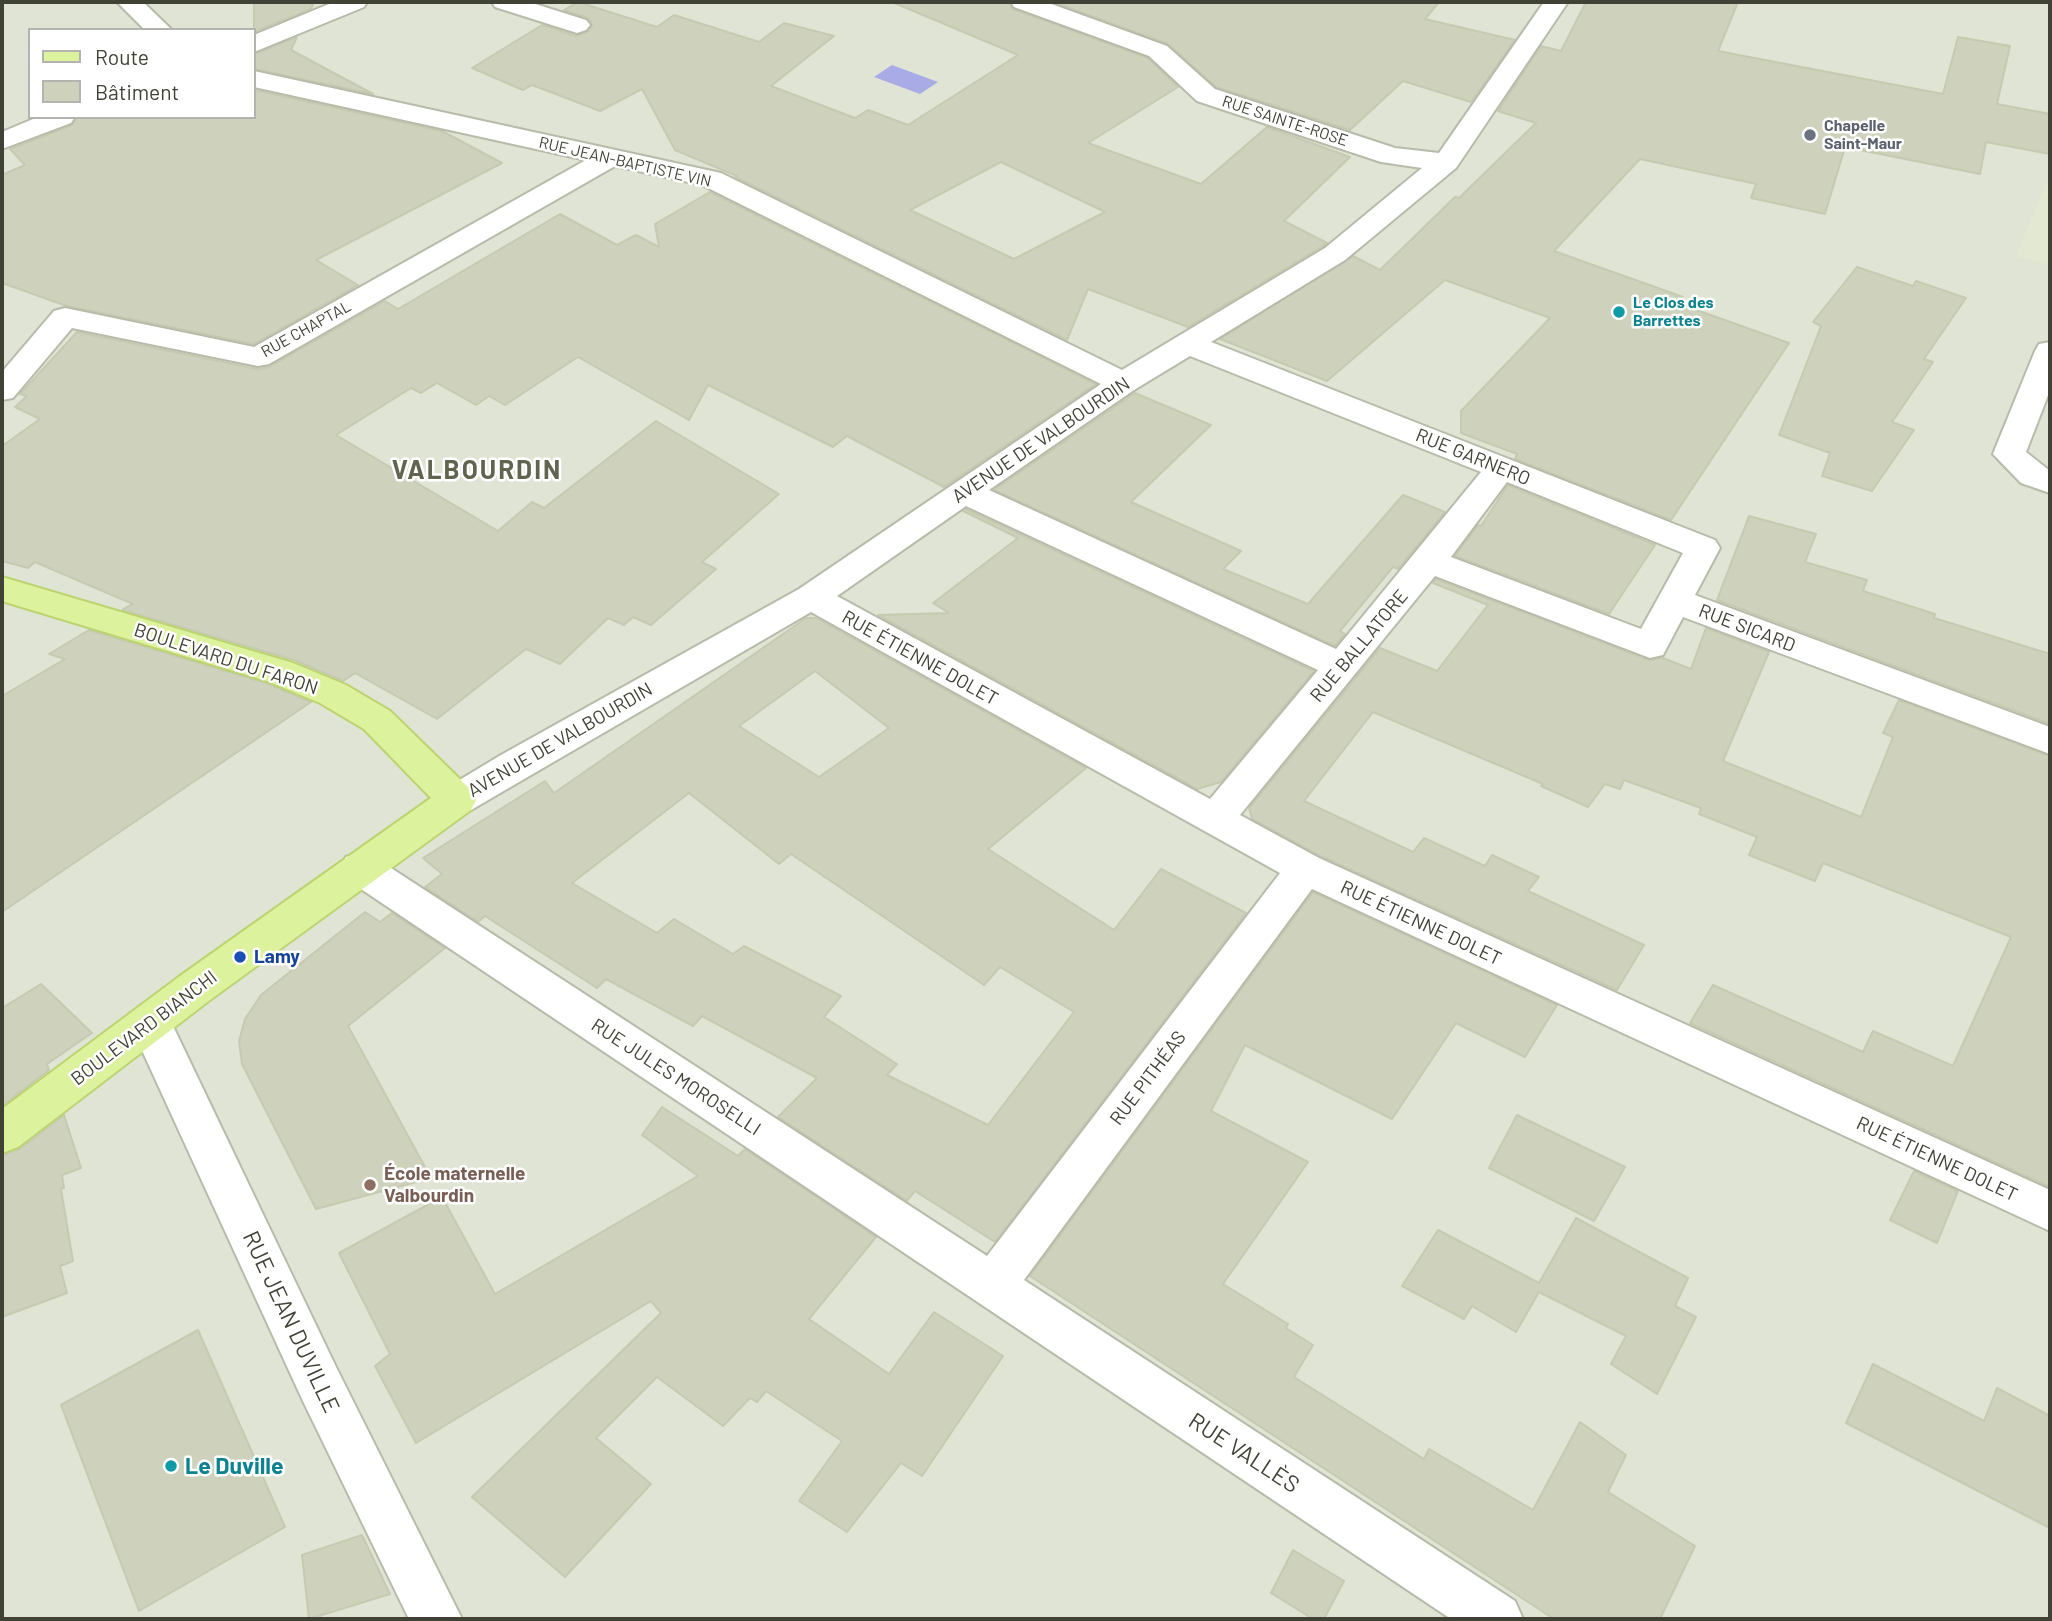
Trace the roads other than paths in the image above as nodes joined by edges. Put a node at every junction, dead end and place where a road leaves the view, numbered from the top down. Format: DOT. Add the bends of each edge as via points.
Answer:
graph roads {
  1 [pos="129,2"];
  2 [pos="355,2"];
  3 [pos="505,2"];
  4 [pos="1023,2"];
  5 [pos="1556,2"];
  6 [pos="577,25"];
  7 [pos="158,28"];
  8 [pos="256,43"];
  9 [pos="256,79"];
  10 [pos="57,119"];
  11 [pos="2,141"];
  12 [pos="610,158"];
  13 [pos="1446,162"];
  14 [pos="1188,344"];
  15 [pos="2050,351"];
  16 [pos="1123,383"];
  17 [pos="2,390"];
  18 [pos="1501,468"];
  19 [pos="2050,483"];
  20 [pos="964,492"];
  21 [pos="1429,561"];
  22 [pos="2,589"];
  23 [pos="811,597"];
  24 [pos="1675,601"];
  25 [pos="1342,666"];
  26 [pos="2050,741"];
  27 [pos="457,800"];
  28 [pos="1214,820"];
  29 [pos="360,868"];
  30 [pos="1305,869"];
  31 [pos="149,1022"];
  32 [pos="2,1134"];
  33 [pos="2050,1211"];
  34 [pos="992,1286"];
  35 [pos="436,1619"];
  36 [pos="1497,1619"];
  1 -- 7 [label="street"];
  2 -- 8 [label="street"];
  3 -- 6 [label="street"];
  4 -- 13 [label="street, RUE SAINTE-ROSE" via="1158,51 1206,95 1391,156"];
  5 -- 13 [label="street, AVENUE DE VALBOURDIN"];
  9 -- 12 [label="street, RUE JEAN-BAPTISTE VIN"];
  10 -- 11 [label="street"];
  12 -- 16 [label="street, RUE JEAN-BAPTISTE VIN" via="711,179"];
  12 -- 17 [label="street, RUE CHAPTAL" via="258,357 65,317"];
  13 -- 14 [label="street, AVENUE DE VALBOURDIN" via="1335,254"];
  14 -- 16 [label="street, AVENUE DE VALBOURDIN"];
  14 -- 18 [label="street, RUE GARNERO"];
  15 -- 19 [label="street" via="2010,454 2033,476"];
  16 -- 20 [label="street, AVENUE DE VALBOURDIN"];
  18 -- 21 [label="street, RUE BALLATORE"];
  18 -- 24 [label="street, RUE GARNERO" via="1703,548"];
  20 -- 23 [label="street, AVENUE DE VALBOURDIN"];
  20 -- 25 [label="street"];
  21 -- 24 [label="street, RUE SICARD" via="1650,646"];
  21 -- 25 [label="street, RUE BALLATORE"];
  22 -- 27 [label="main road, BOULEVARD DU FARON" via="280,672 333,694 377,720"];
  23 -- 27 [label="street, AVENUE DE VALBOURDIN"];
  23 -- 28 [label="street, RUE ÉTIENNE DOLET"];
  24 -- 26 [label="street, RUE SICARD"];
  25 -- 28 [label="street, RUE BALLATORE"];
  27 -- 29 [label="main road, BOULEVARD BIANCHI"];
  28 -- 30 [label="street, RUE ÉTIENNE DOLET"];
  29 -- 31 [label="main road, BOULEVARD BIANCHI"];
  29 -- 34 [label="street, RUE JULES MOROSELLI"];
  30 -- 33 [label="street, RUE ÉTIENNE DOLET"];
  30 -- 34 [label="street, RUE PITHÉAS"];
  31 -- 32 [label="main road, BOULEVARD BIANCHI"];
  31 -- 35 [label="street, RUE JEAN DUVILLE"];
  34 -- 36 [label="street, RUE VALLÈS"];
}
